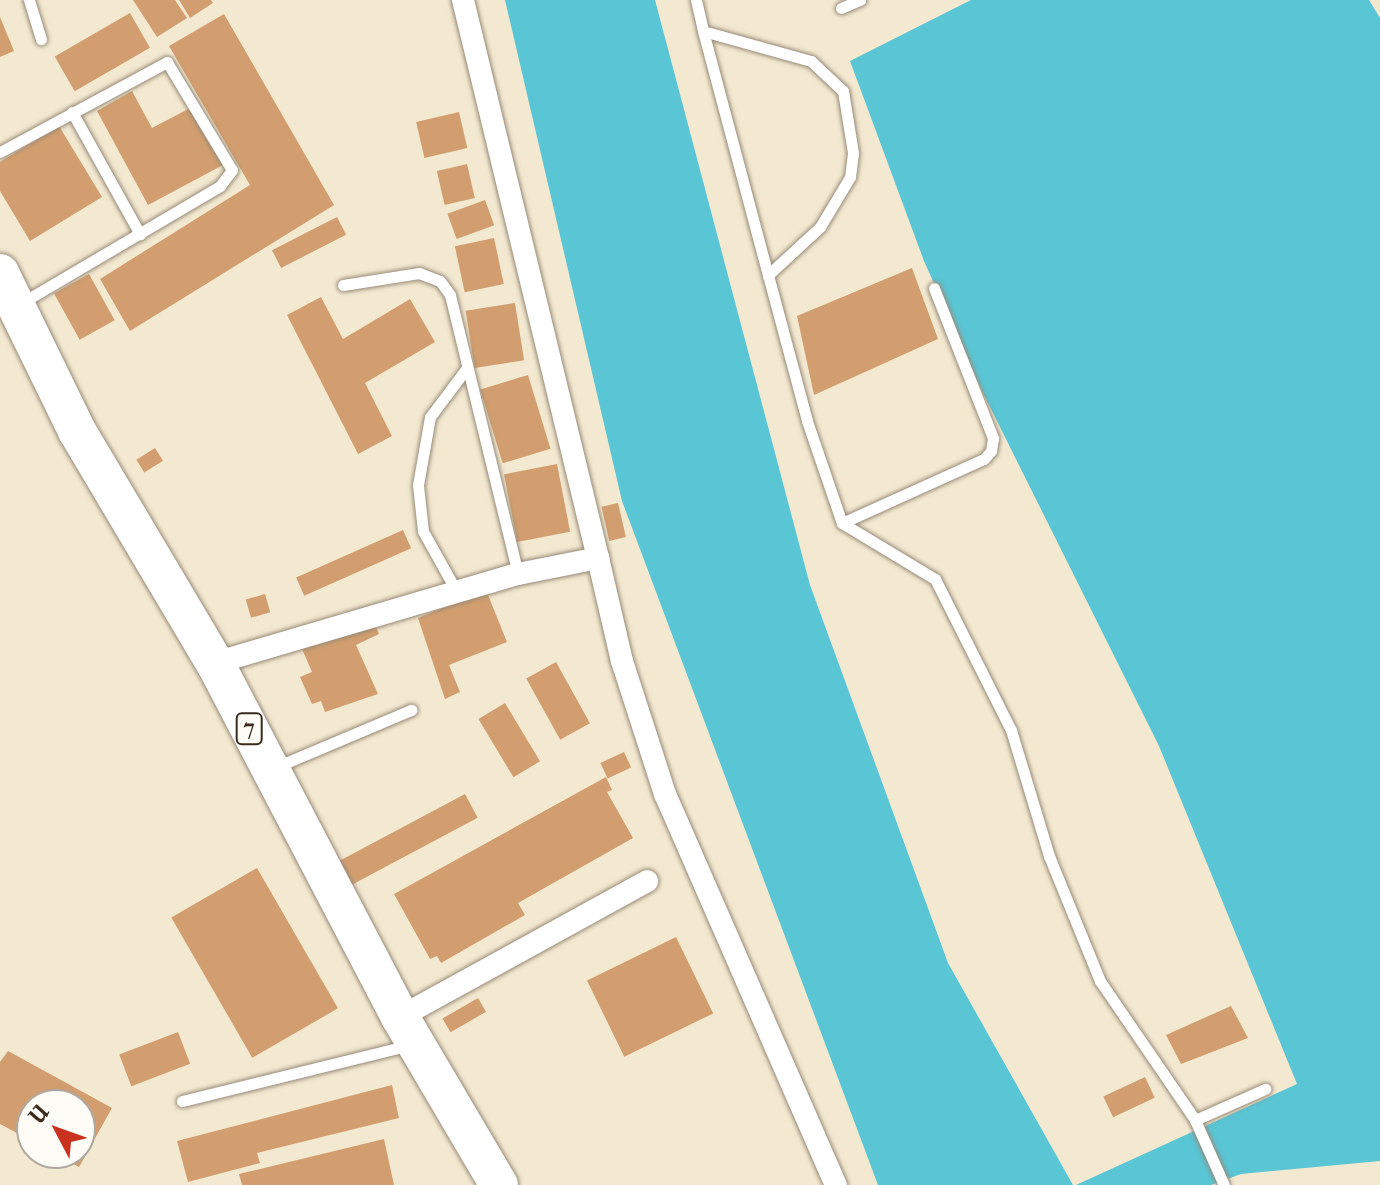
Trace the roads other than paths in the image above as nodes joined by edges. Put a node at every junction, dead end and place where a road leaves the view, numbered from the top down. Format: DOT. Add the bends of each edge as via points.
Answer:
graph roads {
  1 [pos="29,0"];
  2 [pos="463,0"];
  3 [pos="696,0"];
  4 [pos="860,0"];
  5 [pos="841,8"];
  6 [pos="703,31"];
  7 [pos="41,39"];
  8 [pos="72,112"];
  9 [pos="0,152"];
  10 [pos="140,234"];
  11 [pos="768,275"];
  12 [pos="343,285"];
  13 [pos="934,288"];
  14 [pos="8,289"];
  15 [pos="466,369"];
  16 [pos="842,523"];
  17 [pos="598,558"];
  18 [pos="518,574"];
  19 [pos="458,594"];
  20 [pos="215,663"];
  21 [pos="411,710"];
  22 [pos="271,770"];
  23 [pos="647,881"];
  24 [pos="408,1030"];
  25 [pos="1265,1089"];
  26 [pos="182,1101"];
  27 [pos="1197,1124"];
  28 [pos="499,1185"];
  29 [pos="836,1185"];
  30 [pos="1224,1185"];
  1 -- 7 [label="lane"];
  2 -- 17 [label="street"];
  3 -- 6 [label="lane"];
  4 -- 5 [label="lane"];
  6 -- 11 [label="lane"];
  6 -- 11 [label="lane" via="811,61 843,91 853,153 850,177 820,227"];
  8 -- 9 [label="lane"];
  8 -- 10 [label="lane"];
  8 -- 10 [label="lane" via="167,62 218,144 232,170 225,182"];
  10 -- 14 [label="lane"];
  11 -- 16 [label="lane" via="807,421"];
  12 -- 15 [label="lane" via="419,273 440,281 450,295"];
  13 -- 16 [label="lane" via="993,438 991,451 984,459"];
  14 -- 20 [label="highway, 7" via="77,431"];
  15 -- 18 [label="lane"];
  15 -- 19 [label="lane" via="430,417 418,485 423,531"];
  16 -- 27 [label="lane" via="935,579 1011,730 1049,856 1100,981"];
  17 -- 18 [label="street"];
  17 -- 29 [label="street" via="622,661 665,794"];
  18 -- 19 [label="street"];
  19 -- 20 [label="street"];
  20 -- 22 [label="highway, 7"];
  21 -- 22 [label="lane"];
  22 -- 24 [label="highway, 7"];
  23 -- 24 [label="street"];
  24 -- 26 [label="lane"];
  24 -- 28 [label="highway, 7"];
  25 -- 27 [label="lane"];
  27 -- 30 [label="lane"];
}
